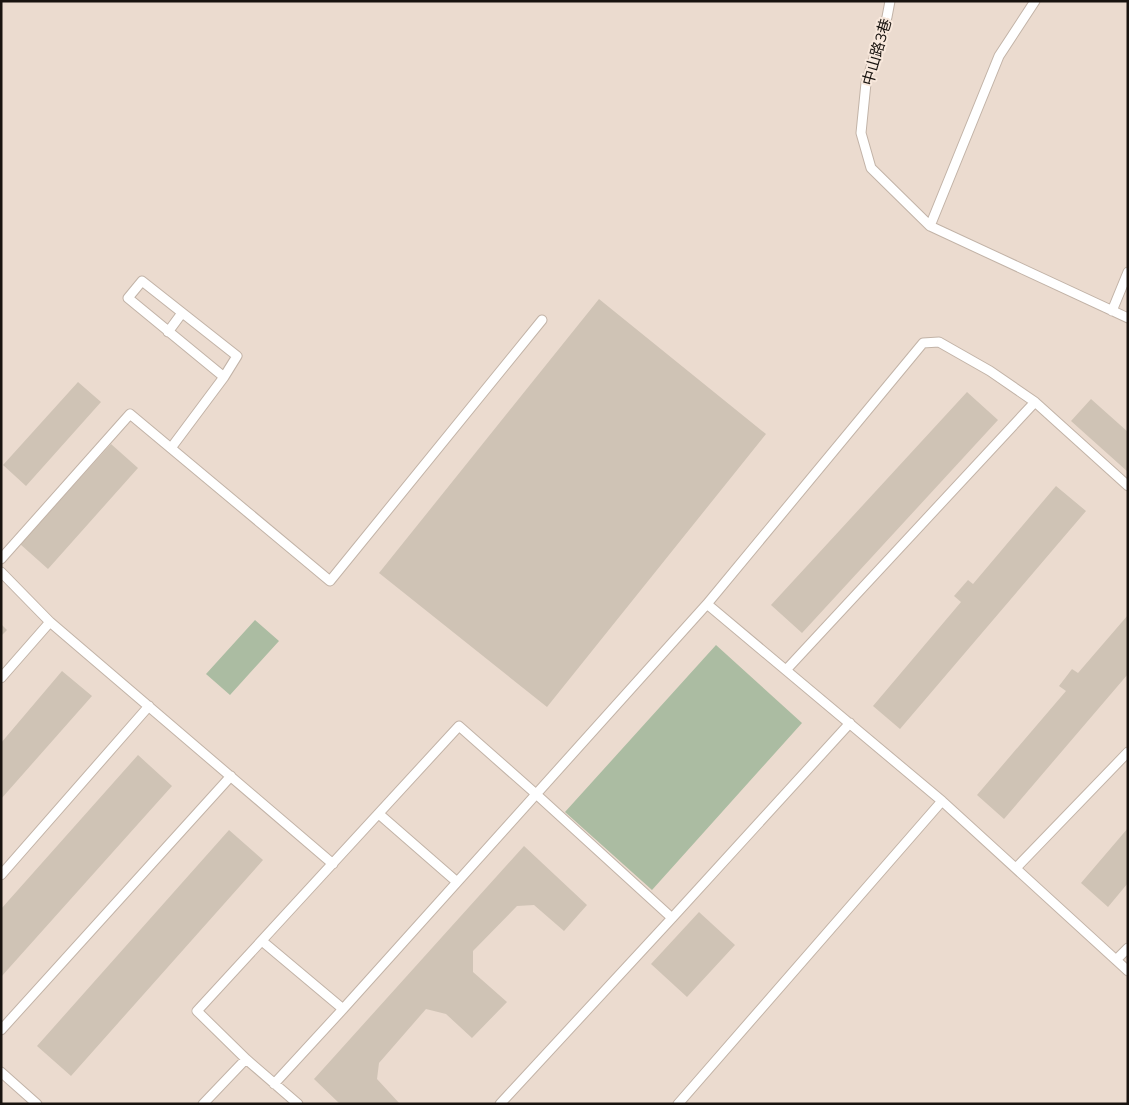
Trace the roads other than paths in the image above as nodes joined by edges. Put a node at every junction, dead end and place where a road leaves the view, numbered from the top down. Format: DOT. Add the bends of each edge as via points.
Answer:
graph roads {
  1 [pos="890,1"];
  2 [pos="1035,1"];
  3 [pos="930,226"];
  4 [pos="1128,272"];
  5 [pos="1112,311"];
  6 [pos="182,313"];
  7 [pos="1128,318"];
  8 [pos="542,320"];
  9 [pos="168,332"];
  10 [pos="224,377"];
  11 [pos="1035,402"];
  12 [pos="171,448"];
  13 [pos="1128,486"];
  14 [pos="1,559"];
  15 [pos="1,572"];
  16 [pos="707,604"];
  17 [pos="50,622"];
  18 [pos="786,670"];
  19 [pos="1,678"];
  20 [pos="149,706"];
  21 [pos="850,723"];
  22 [pos="1128,752"];
  23 [pos="231,776"];
  24 [pos="536,794"];
  25 [pos="942,800"];
  26 [pos="379,814"];
  27 [pos="333,864"];
  28 [pos="1016,868"];
  29 [pos="1,875"];
  30 [pos="457,882"];
  31 [pos="672,918"];
  32 [pos="262,941"];
  33 [pos="1128,948"];
  34 [pos="1116,960"];
  35 [pos="1128,970"];
  36 [pos="343,1009"];
  37 [pos="1,1030"];
  38 [pos="246,1059"];
  39 [pos="1,1072"];
  40 [pos="274,1084"];
  41 [pos="37,1104"];
  42 [pos="203,1104"];
  43 [pos="298,1104"];
  44 [pos="500,1104"];
  45 [pos="678,1104"];
  1 -- 3 [label="lane, 中山路3巷" via="866,83 861,133 871,168"];
  2 -- 3 [label="lane" via="999,56"];
  3 -- 5 [label="lane, 中山路3巷"];
  4 -- 5 [label="lane"];
  5 -- 7 [label="lane, 中山路3巷"];
  6 -- 9 [label="lane"];
  6 -- 9 [label="lane" via="142,281 128,298"];
  6 -- 10 [label="lane" via="237,356"];
  8 -- 12 [label="lane" via="330,581"];
  9 -- 10 [label="lane"];
  10 -- 12 [label="lane"];
  11 -- 13 [label="lane"];
  11 -- 16 [label="lane" via="939,342 922,343"];
  11 -- 18 [label="lane"];
  12 -- 14 [label="lane" via="130,414"];
  15 -- 17 [label="lane"];
  16 -- 18 [label="lane"];
  16 -- 24 [label="lane"];
  17 -- 19 [label="lane"];
  17 -- 20 [label="lane"];
  18 -- 21 [label="lane"];
  20 -- 23 [label="lane"];
  20 -- 29 [label="lane"];
  21 -- 25 [label="lane"];
  21 -- 31 [label="lane"];
  22 -- 28 [label="lane"];
  23 -- 27 [label="lane"];
  23 -- 37 [label="lane"];
  24 -- 26 [label="lane" via="459,726"];
  24 -- 30 [label="lane"];
  24 -- 31 [label="lane"];
  25 -- 28 [label="lane"];
  25 -- 45 [label="lane"];
  26 -- 27 [label="lane"];
  26 -- 30 [label="lane"];
  27 -- 32 [label="lane"];
  28 -- 34 [label="lane"];
  30 -- 36 [label="lane"];
  31 -- 44 [label="lane"];
  32 -- 36 [label="lane"];
  32 -- 38 [label="lane" via="197,1011"];
  33 -- 34 [label="lane"];
  34 -- 35 [label="lane"];
  36 -- 40 [label="lane"];
  38 -- 40 [label="lane"];
  38 -- 42 [label="lane"];
  39 -- 41 [label="lane"];
  40 -- 43 [label="lane"];
}
